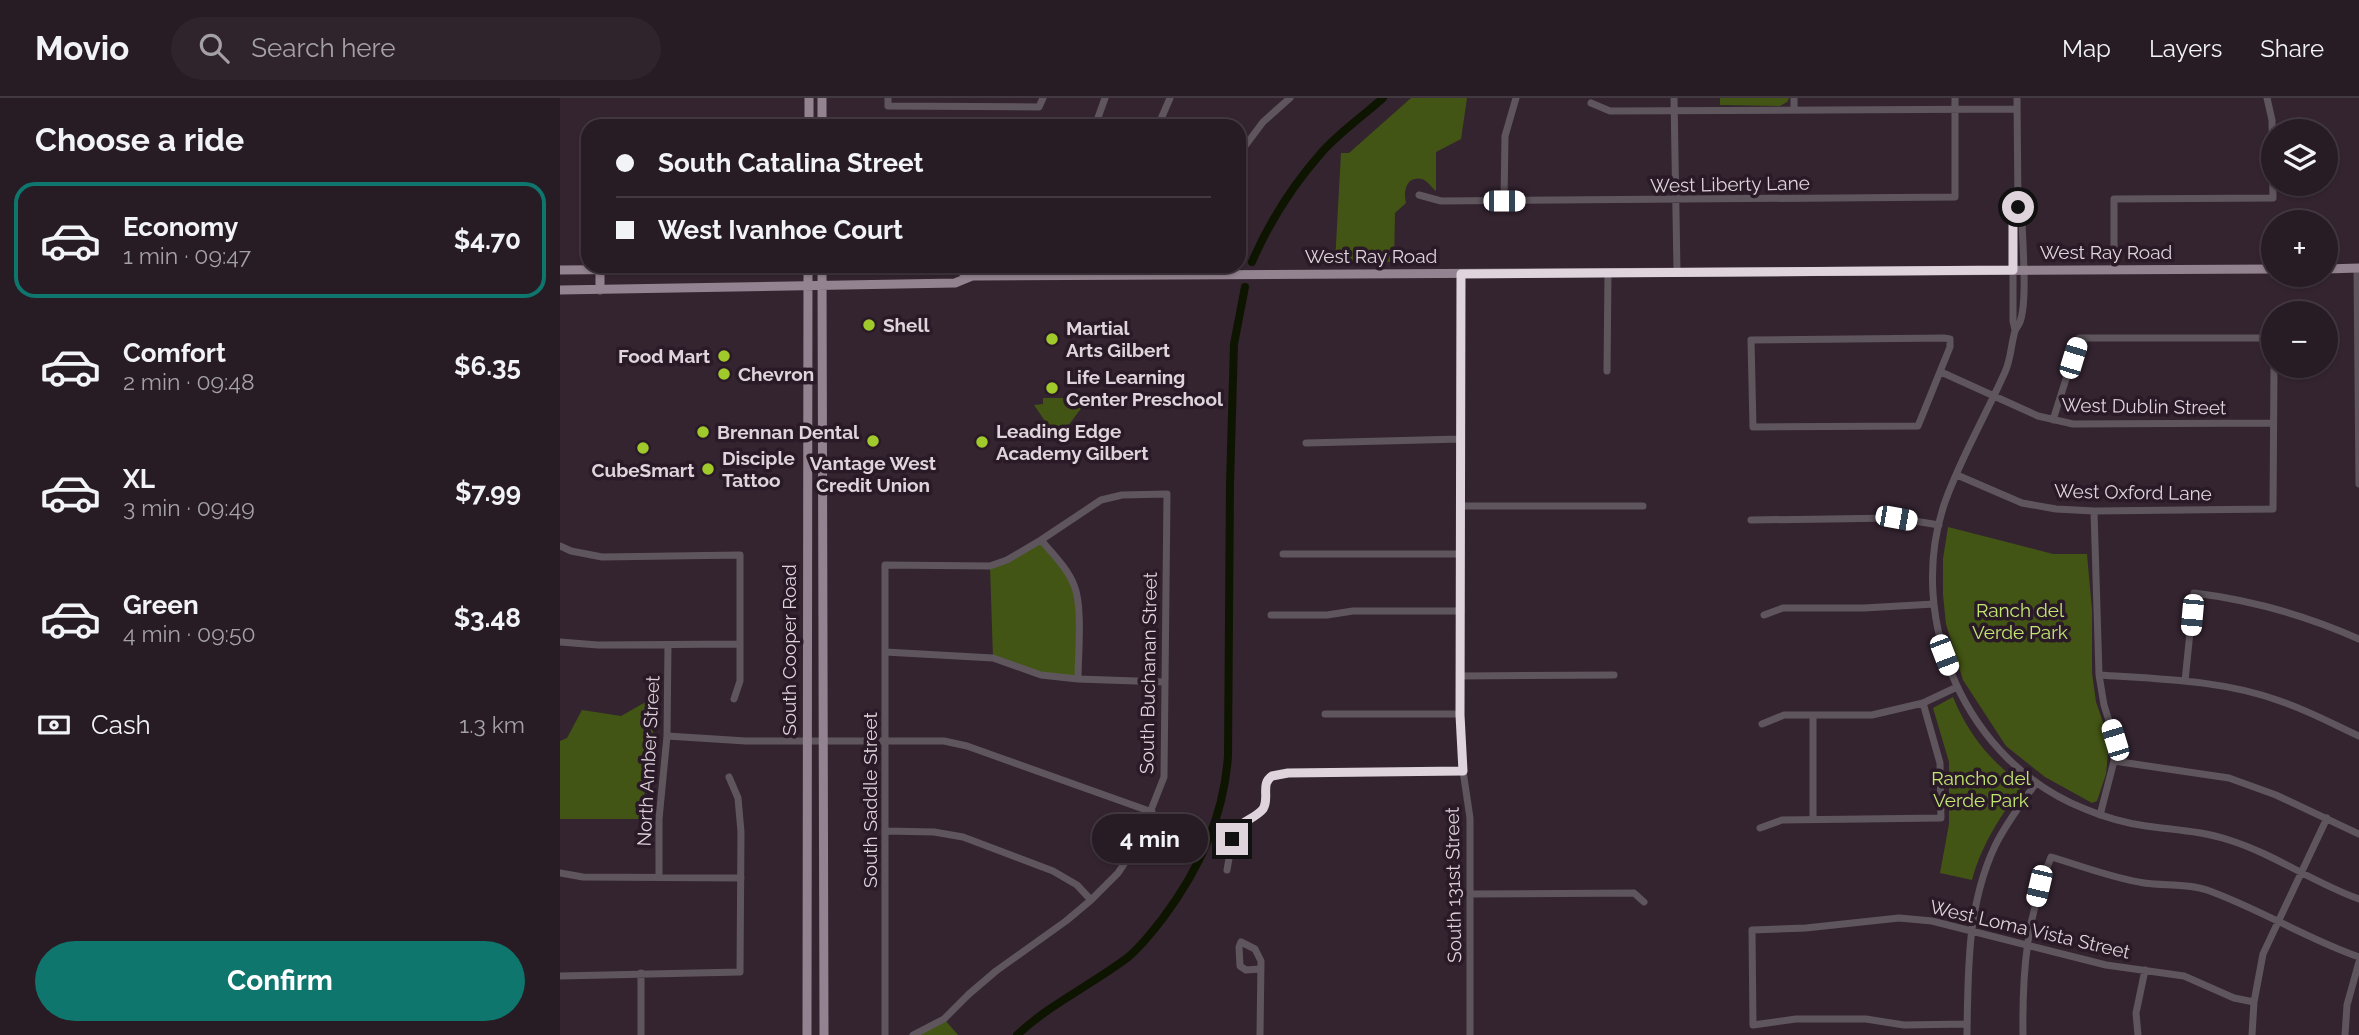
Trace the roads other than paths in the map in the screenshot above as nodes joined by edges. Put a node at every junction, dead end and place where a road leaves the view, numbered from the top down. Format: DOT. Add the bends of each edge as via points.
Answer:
graph roads {
  1 [pos="809,98"];
  2 [pos="822,98"];
  3 [pos="1042,98"];
  4 [pos="1105,98"];
  5 [pos="1170,98"];
  6 [pos="1290,98"];
  7 [pos="1516,98"];
  8 [pos="1674,98"];
  9 [pos="1794,98"];
  10 [pos="1955,98"];
  11 [pos="2017,98"];
  12 [pos="2267,98"];
  13 [pos="888,102"];
  14 [pos="1591,103"];
  15 [pos="2017,109"];
  16 [pos="1675,110"];
  17 [pos="1794,110"];
  18 [pos="1955,110"];
  19 [pos="809,119"];
  20 [pos="822,119"];
  21 [pos="1098,119"];
  22 [pos="1161,119"];
  23 [pos="1246,145"];
  24 [pos="1419,195"];
  25 [pos="1504,201"];
  26 [pos="1676,201"];
  27 [pos="2358,268"];
  28 [pos="581,269"];
  29 [pos="2261,269"];
  30 [pos="2338,269"];
  31 [pos="560,270"];
  32 [pos="2018,270"];
  33 [pos="2113,270"];
  34 [pos="1676,271"];
  35 [pos="1608,272"];
  36 [pos="600,273"];
  37 [pos="808,273"];
  38 [pos="822,273"];
  39 [pos="965,273"];
  40 [pos="1043,273"];
  41 [pos="1166,273"];
  42 [pos="1461,274"];
  43 [pos="972,276"];
  44 [pos="807,285"];
  45 [pos="822,285"];
  46 [pos="560,290"];
  47 [pos="600,290"];
  48 [pos="2358,337"];
  49 [pos="2261,338"];
  50 [pos="1607,371"];
  51 [pos="1941,372"];
  52 [pos="2274,378"];
  53 [pos="1994,396"];
  54 [pos="2358,418"];
  55 [pos="2053,420"];
  56 [pos="2273,423"];
  57 [pos="1461,439"];
  58 [pos="1306,443"];
  59 [pos="1957,475"];
  60 [pos="2359,484"];
  61 [pos="824,493"];
  62 [pos="807,494"];
  63 [pos="1461,506"];
  64 [pos="1643,506"];
  65 [pos="2094,511"];
  66 [pos="1751,520"];
  67 [pos="1939,525"];
  68 [pos="1041,540"];
  69 [pos="560,546"];
  70 [pos="1283,554"];
  71 [pos="1461,554"];
  72 [pos="1934,604"];
  73 [pos="1461,611"];
  74 [pos="1271,615"];
  75 [pos="1764,615"];
  76 [pos="2359,639"];
  77 [pos="560,642"];
  78 [pos="740,644"];
  79 [pos="668,645"];
  80 [pos="885,652"];
  81 [pos="1615,675"];
  82 [pos="2099,675"];
  83 [pos="1461,676"];
  84 [pos="1077,680"];
  85 [pos="2185,681"];
  86 [pos="1166,682"];
  87 [pos="1957,687"];
  88 [pos="734,699"];
  89 [pos="1923,703"];
  90 [pos="1325,714"];
  91 [pos="1460,715"];
  92 [pos="1813,716"];
  93 [pos="1762,724"];
  94 [pos="667,736"];
  95 [pos="2359,736"];
  96 [pos="806,741"];
  97 [pos="824,741"];
  98 [pos="885,742"];
  99 [pos="2114,761"];
  100 [pos="1463,771"];
  101 [pos="729,777"];
  102 [pos="2036,783"];
  103 [pos="1152,812"];
  104 [pos="2100,814"];
  105 [pos="2327,818"];
  106 [pos="1813,819"];
  107 [pos="1760,828"];
  108 [pos="886,831"];
  109 [pos="2359,834"];
  110 [pos="1227,870"];
  111 [pos="560,873"];
  112 [pos="2301,873"];
  113 [pos="659,877"];
  114 [pos="741,878"];
  115 [pos="1471,894"];
  116 [pos="2359,899"];
  117 [pos="1091,900"];
  118 [pos="1644,902"];
  119 [pos="2277,922"];
  120 [pos="1972,931"];
  121 [pos="2026,944"];
  122 [pos="2359,960"];
  123 [pos="1260,969"];
  124 [pos="2145,970"];
  125 [pos="641,973"];
  126 [pos="560,976"];
  127 [pos="2254,1002"];
  128 [pos="1967,1024"];
  129 [pos="641,1035"];
  130 [pos="807,1035"];
  131 [pos="824,1035"];
  132 [pos="886,1035"];
  133 [pos="913,1035"];
  134 [pos="1260,1035"];
  135 [pos="1470,1035"];
  136 [pos="1967,1035"];
  137 [pos="2023,1035"];
  138 [pos="2138,1035"];
  139 [pos="2252,1035"];
  140 [pos="2346,1035"];
  1 -- 19 [label="main road"];
  2 -- 20 [label="main road"];
  3 -- 13 [label="street" via="1039,107"];
  4 -- 21 [label="street"];
  5 -- 22 [label="street"];
  6 -- 23 [label="street"];
  7 -- 25 [label="street" via="1505,136"];
  8 -- 16 [label="street"];
  9 -- 17 [label="street"];
  10 -- 18 [label="street"];
  11 -- 15 [label="street"];
  12 -- 33 [label="street" via="2273,198 2113,199"];
  14 -- 16 [label="street" via="1610,111"];
  15 -- 18 [label="street"];
  15 -- 32 [label="street" via="2018,207 2013,217"];
  16 -- 17 [label="street"];
  16 -- 26 [label="street"];
  17 -- 18 [label="street"];
  18 -- 26 [label="street, West Liberty Lane" via="1955,197"];
  24 -- 25 [label="street, West Liberty Lane" via="1441,201"];
  25 -- 26 [label="street, West Liberty Lane"];
  26 -- 34 [label="street"];
  27 -- 30 [label="main road"];
  27 -- 48 [label="street"];
  28 -- 31 [label="main road, West Ray Road"];
  29 -- 33 [label="main road, West Ray Road"];
  32 -- 33 [label="main road, West Ray Road"];
  32 -- 34 [label="main road, West Ray Road"];
  32 -- 53 [label="street" via="2015,330"];
  34 -- 35 [label="main road, West Ray Road"];
  35 -- 42 [label="main road, West Ray Road"];
  35 -- 50 [label="street"];
  36 -- 47 [label="main road"];
  37 -- 44 [label="main road, South Cooper Road"];
  38 -- 45 [label="main road, South Cooper Road"];
  39 -- 43 [label="main road, West Ray Road"];
  40 -- 43 [label="main road, West Ray Road"];
  41 -- 42 [label="main road, West Ray Road"];
  42 -- 57 [label="street, South 131st Street"];
  43 -- 45 [label="main road, West Ray Road" via="955,283"];
  44 -- 45 [label="main road, West Ray Road"];
  44 -- 47 [label="main road, West Ray Road"];
  44 -- 62 [label="main road, South Cooper Road"];
  45 -- 61 [label="main road, South Cooper Road"];
  46 -- 47 [label="main road, West Ray Road"];
  48 -- 54 [label="street"];
  49 -- 55 [label="street" via="2079,338"];
  51 -- 51 [label="street" via="1918,426 1753,427 1751,340 1950,339"];
  51 -- 53 [label="street, West Dublin Street"];
  52 -- 56 [label="street"];
  53 -- 55 [label="street, West Dublin Street"];
  53 -- 59 [label="street"];
  54 -- 60 [label="street"];
  55 -- 56 [label="street, West Dublin Street" via="2073,424"];
  56 -- 65 [label="street, West Oxford Lane" via="2273,509"];
  57 -- 58 [label="street"];
  57 -- 63 [label="street, South 131st Street"];
  59 -- 65 [label="street, West Oxford Lane" via="2022,503"];
  59 -- 67 [label="street"];
  61 -- 62 [label="main road"];
  61 -- 97 [label="main road, South Cooper Road"];
  62 -- 96 [label="main road, South Cooper Road"];
  63 -- 64 [label="street"];
  63 -- 71 [label="street, South 131st Street"];
  65 -- 82 [label="street"];
  66 -- 67 [label="street" via="1896,518"];
  67 -- 72 [label="street"];
  68 -- 80 [label="street, South Saddle Street" via="990,566 886,565"];
  68 -- 84 [label="street" via="1075,586"];
  68 -- 86 [label="street, South Buchanan Street" via="1101,500 1167,494"];
  69 -- 78 [label="street" via="603,557 740,555"];
  70 -- 71 [label="street"];
  71 -- 73 [label="street, South 131st Street"];
  72 -- 75 [label="street" via="1783,608"];
  72 -- 87 [label="street" via="1942,649"];
  73 -- 74 [label="street"];
  73 -- 83 [label="street, South 131st Street"];
  76 -- 85 [label="street" via="2288,612 2194,593"];
  77 -- 79 [label="street"];
  78 -- 79 [label="street"];
  78 -- 88 [label="street" via="740,681"];
  79 -- 94 [label="street, North Amber Street"];
  80 -- 84 [label="street" via="993,658 1041,675"];
  80 -- 98 [label="street, South Saddle Street"];
  81 -- 83 [label="street"];
  82 -- 85 [label="street"];
  82 -- 99 [label="street" via="2115,740"];
  83 -- 91 [label="street, South 131st Street"];
  84 -- 86 [label="street"];
  85 -- 95 [label="street" via="2280,700"];
  86 -- 103 [label="street, South Buchanan Street" via="1164,777"];
  87 -- 89 [label="street"];
  87 -- 102 [label="street" via="1989,736"];
  89 -- 92 [label="street" via="1872,715"];
  89 -- 106 [label="street" via="1940,763 1941,818"];
  90 -- 91 [label="street"];
  91 -- 100 [label="street, South 131st Street"];
  92 -- 93 [label="street" via="1784,715"];
  92 -- 106 [label="street"];
  94 -- 96 [label="street"];
  94 -- 113 [label="street, North Amber Street"];
  96 -- 97 [label="street"];
  96 -- 130 [label="main road, South Cooper Road"];
  97 -- 98 [label="street"];
  97 -- 131 [label="main road, South Cooper Road"];
  98 -- 103 [label="street" via="944,741 967,746"];
  98 -- 108 [label="street, South Saddle Street"];
  99 -- 104 [label="street"];
  99 -- 105 [label="street" via="2229,778"];
  100 -- 110 [label="street" via="1272,776 1266,784 1263,809 1234,830"];
  100 -- 115 [label="street, South 131st Street"];
  101 -- 114 [label="street" via="738,798"];
  102 -- 104 [label="street"];
  102 -- 120 [label="street" via="1997,843 1981,884"];
  103 -- 117 [label="street, South Buchanan Street" via="1118,873"];
  104 -- 112 [label="street" via="2231,840"];
  105 -- 109 [label="street"];
  105 -- 112 [label="street"];
  106 -- 107 [label="street" via="1782,820"];
  108 -- 117 [label="street" via="934,831 963,838 1053,871"];
  108 -- 132 [label="street, South Saddle Street"];
  111 -- 113 [label="street"];
  112 -- 116 [label="street"];
  112 -- 119 [label="street"];
  113 -- 114 [label="street"];
  114 -- 125 [label="street" via="740,972"];
  115 -- 118 [label="street" via="1634,893"];
  115 -- 135 [label="street, South 131st Street"];
  117 -- 133 [label="street, South Buchanan Street" via="996,971 944,1019"];
  119 -- 121 [label="street" via="2204,889 2115,877 2051,856"];
  119 -- 122 [label="street"];
  119 -- 127 [label="street" via="2263,954"];
  120 -- 121 [label="street, West Loma Vista Street"];
  120 -- 128 [label="street"];
  120 -- 128 [label="street, West Loma Vista Street" via="1899,918 1752,930 1753,1025 1796,1019"];
  121 -- 124 [label="street, West Loma Vista Street"];
  121 -- 137 [label="street"];
  122 -- 140 [label="street" via="2347,1005"];
  123 -- 134 [label="street"];
  124 -- 127 [label="street, West Loma Vista Street" via="2184,976"];
  124 -- 138 [label="street" via="2136,1013"];
  125 -- 126 [label="street"];
  125 -- 129 [label="street"];
  127 -- 139 [label="street"];
  128 -- 136 [label="street"];
}
